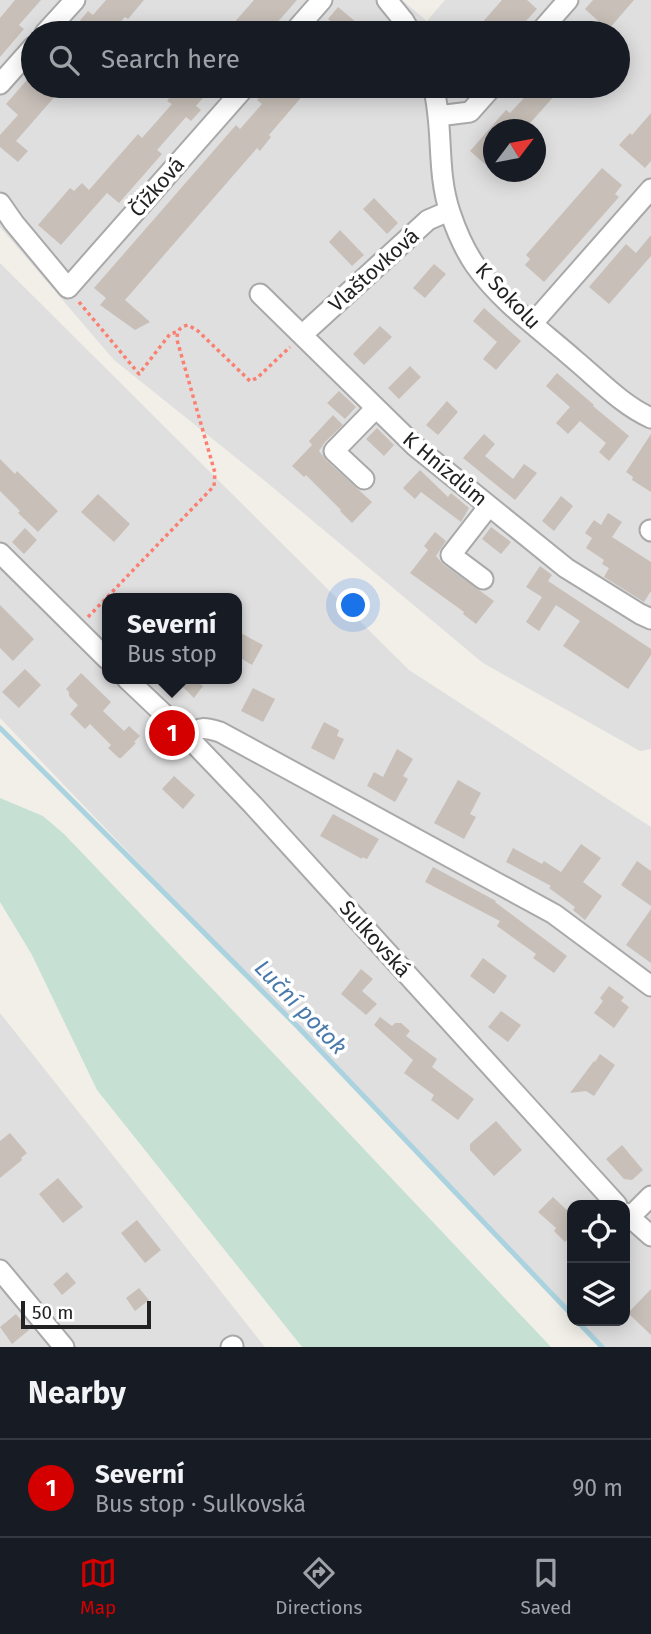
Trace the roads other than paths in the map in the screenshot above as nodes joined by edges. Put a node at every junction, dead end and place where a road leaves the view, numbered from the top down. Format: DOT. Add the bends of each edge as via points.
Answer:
graph roads {
  1 [pos="75,0"];
  2 [pos="322,0"];
  3 [pos="387,0"];
  4 [pos="568,0"];
  5 [pos="56,21"];
  6 [pos="304,21"];
  7 [pos="404,21"];
  8 [pos="550,21"];
  9 [pos="21,60"];
  10 [pos="0,84"];
  11 [pos="235,98"];
  12 [pos="435,98"];
  13 [pos="482,98"];
  14 [pos="438,116"];
  15 [pos="651,189"];
  16 [pos="0,203"];
  17 [pos="449,211"];
  18 [pos="260,294"];
  19 [pos="533,323"];
  20 [pos="302,335"];
  21 [pos="376,408"];
  22 [pos="651,418"];
  23 [pos="363,479"];
  24 [pos="489,506"];
  25 [pos="0,554"];
  26 [pos="483,579"];
  27 [pos="651,618"];
  28 [pos="102,654"];
  29 [pos="132,684"];
  30 [pos="186,735"];
  31 [pos="651,986"];
  32 [pos="651,1196"];
  33 [pos="613,1200"];
  34 [pos="630,1208"];
  35 [pos="630,1217"];
  36 [pos="651,1236"];
  37 [pos="0,1270"];
  38 [pos="64,1347"];
  1 -- 5 [label="street"];
  2 -- 6 [label="street"];
  3 -- 7 [label="street"];
  4 -- 8 [label="street"];
  9 -- 10 [label="street"];
  11 -- 16 [label="street, Čížková" via="68,288"];
  12 -- 14 [label="street, K Sokolu"];
  13 -- 14 [label="street" via="470,112"];
  14 -- 17 [label="street, K Sokolu"];
  15 -- 19 [label="street"];
  17 -- 19 [label="street, K Sokolu" via="474,264"];
  17 -- 20 [label="street, Vlaštovková" via="428,220"];
  18 -- 20 [label="street, K Hnízdům"];
  19 -- 22 [label="street, K Sokolu" via="623,401"];
  20 -- 21 [label="street, K Hnízdům"];
  21 -- 23 [label="street" via="334,450"];
  21 -- 24 [label="street, K Hnízdům"];
  24 -- 26 [label="street" via="451,555"];
  24 -- 27 [label="street, K Hnízdům" via="566,568"];
  25 -- 28 [label="street"];
  29 -- 30 [label="street, Sulkovská"];
  30 -- 31 [label="street" via="198,728 220,732 554,914"];
  30 -- 33 [label="street, Sulkovská"];
  32 -- 34 [label="street"];
  35 -- 36 [label="street, Sulkovská"];
  37 -- 38 [label="street"];
}
